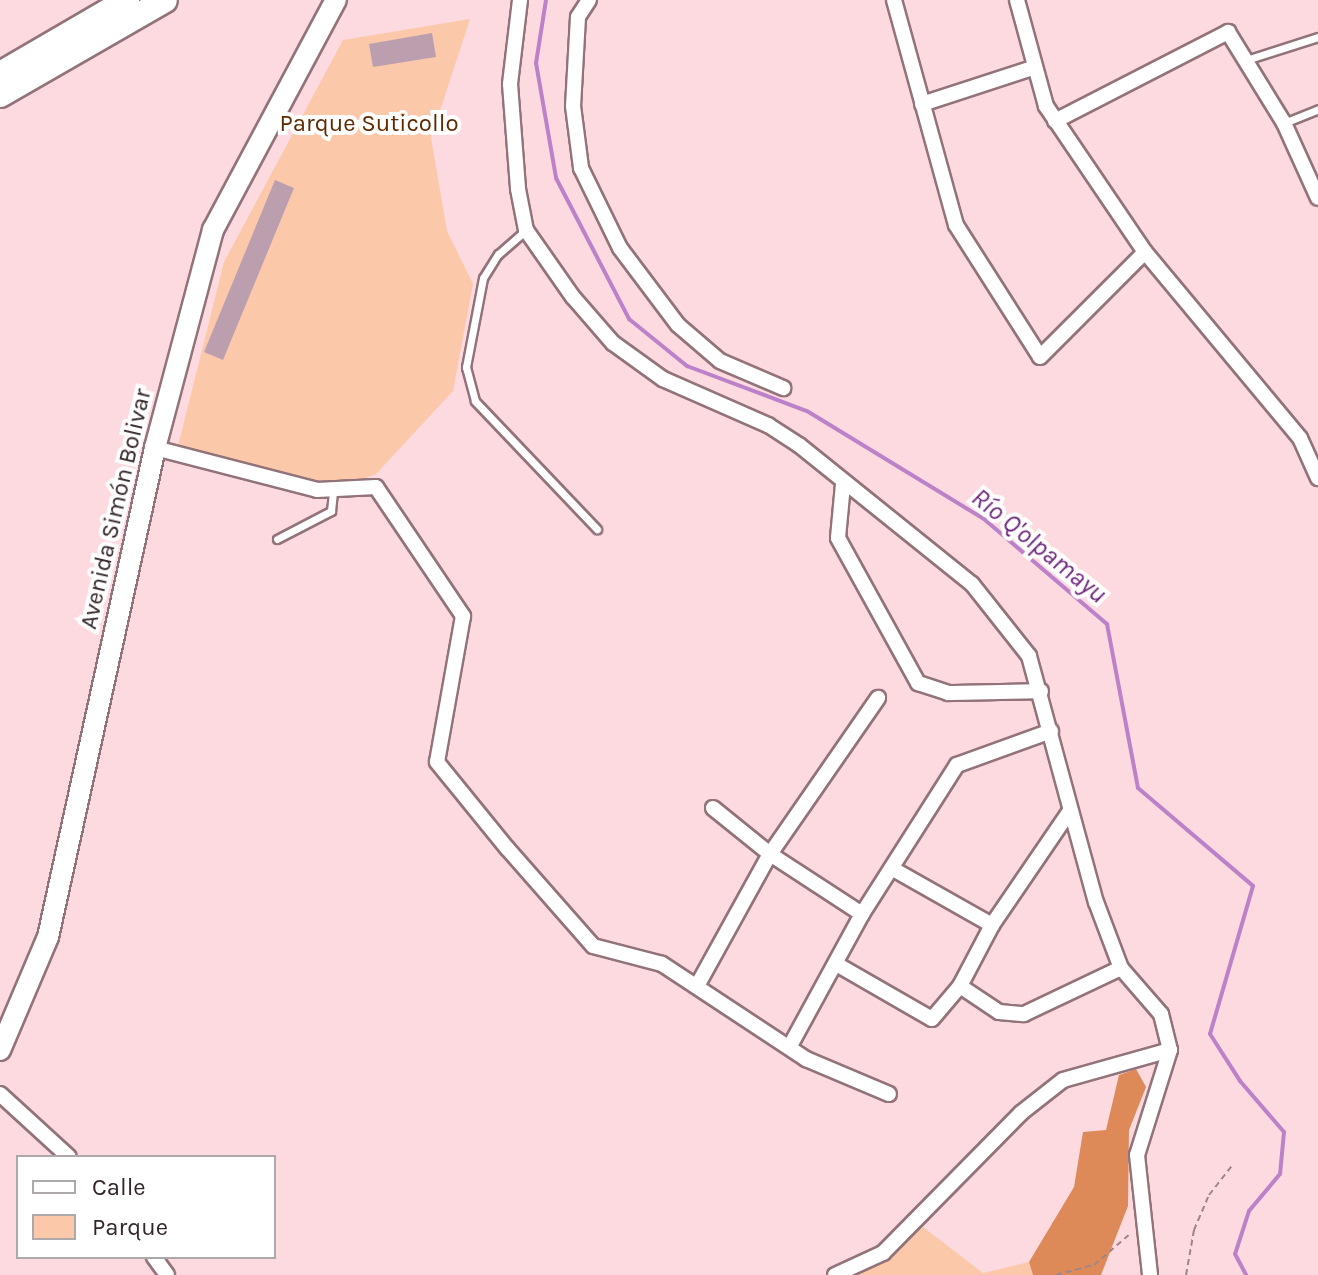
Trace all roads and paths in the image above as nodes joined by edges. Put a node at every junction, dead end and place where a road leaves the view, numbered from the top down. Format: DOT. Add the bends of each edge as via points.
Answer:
graph roads {
  1 [pos="127,0"];
  2 [pos="165,0"];
  3 [pos="336,0"];
  4 [pos="520,0"];
  5 [pos="589,0"];
  6 [pos="894,0"];
  7 [pos="1017,0"];
  8 [pos="1318,37"];
  9 [pos="1246,60"];
  10 [pos="1035,67"];
  11 [pos="0,74"];
  12 [pos="0,95"];
  13 [pos="922,104"];
  14 [pos="1318,109"];
  15 [pos="1055,121"];
  16 [pos="1284,123"];
  17 [pos="1318,198"];
  18 [pos="526,230"];
  19 [pos="1145,252"];
  20 [pos="783,388"];
  21 [pos="155,448"];
  22 [pos="1318,478"];
  23 [pos="843,484"];
  24 [pos="333,491"];
  25 [pos="597,529"];
  26 [pos="277,539"];
  27 [pos="1041,691"];
  28 [pos="878,698"];
  29 [pos="1051,731"];
  30 [pos="713,808"];
  31 [pos="1069,812"];
  32 [pos="770,854"];
  33 [pos="893,869"];
  34 [pos="862,914"];
  35 [pos="992,925"];
  36 [pos="838,965"];
  37 [pos="1121,968"];
  38 [pos="697,986"];
  39 [pos="960,986"];
  40 [pos="790,1046"];
  41 [pos="0,1050"];
  42 [pos="1170,1050"];
  43 [pos="0,1094"];
  44 [pos="889,1094"];
  45 [pos="67,1155"];
  46 [pos="1233,1164"];
  47 [pos="1141,1225"];
  48 [pos="835,1275"];
  49 [pos="1056,1275"];
  50 [pos="1150,1275"];
  51 [pos="1186,1275"];
  1 -- 11 [label="highway"];
  2 -- 12 [label="highway"];
  3 -- 21 [label="main road, Avenida Simón Bolivar" via="213,230"];
  4 -- 18 [label="street" via="510,84"];
  5 -- 20 [label="street" via="578,17 575,121 581,168 620,248 678,325 720,361"];
  6 -- 13 [label="street"];
  7 -- 10 [label="street"];
  8 -- 9 [label="lane"];
  9 -- 15 [label="street" via="1228,32"];
  9 -- 16 [label="street"];
  10 -- 13 [label="street"];
  10 -- 15 [label="street"];
  13 -- 19 [label="street" via="956,225 1040,357"];
  14 -- 16 [label="lane"];
  15 -- 19 [label="street"];
  16 -- 17 [label="street"];
  18 -- 23 [label="street" via="613,343 663,379 768,425"];
  18 -- 25 [label="lane" via="498,254 483,278 466,367 475,401"];
  19 -- 22 [label="street" via="1300,438"];
  21 -- 24 [label="street"];
  21 -- 41 [label="main road, Avenida Simón Bolivar" via="48,937"];
  23 -- 27 [label="street" via="972,584 1029,656"];
  23 -- 27 [label="street" via="838,538 918,683 948,693"];
  24 -- 26 [label="lane" via="331,511"];
  24 -- 38 [label="street" via="376,487 463,616 437,762 593,946 662,964"];
  27 -- 29 [label="street"];
  28 -- 32 [label="street"];
  29 -- 31 [label="street"];
  29 -- 33 [label="street" via="957,765"];
  30 -- 32 [label="street"];
  31 -- 35 [label="street"];
  31 -- 37 [label="street"];
  32 -- 34 [label="street"];
  32 -- 38 [label="street"];
  33 -- 34 [label="street"];
  33 -- 35 [label="street"];
  34 -- 36 [label="street"];
  35 -- 39 [label="street"];
  36 -- 39 [label="street" via="932,1019"];
  36 -- 40 [label="street"];
  37 -- 39 [label="street" via="1024,1014 999,1012"];
  37 -- 42 [label="street" via="1161,1014"];
  38 -- 40 [label="street"];
  40 -- 44 [label="street" via="806,1059"];
  42 -- 47 [label="street" via="1137,1155"];
  42 -- 48 [label="street" via="1063,1080 1021,1113 883,1253"];
  43 -- 45 [label="street"];
  46 -- 51 [label="path" via="1222,1172 1194,1230"];
  47 -- 49 [label="path" via="1094,1265"];
  47 -- 50 [label="street"];
}
